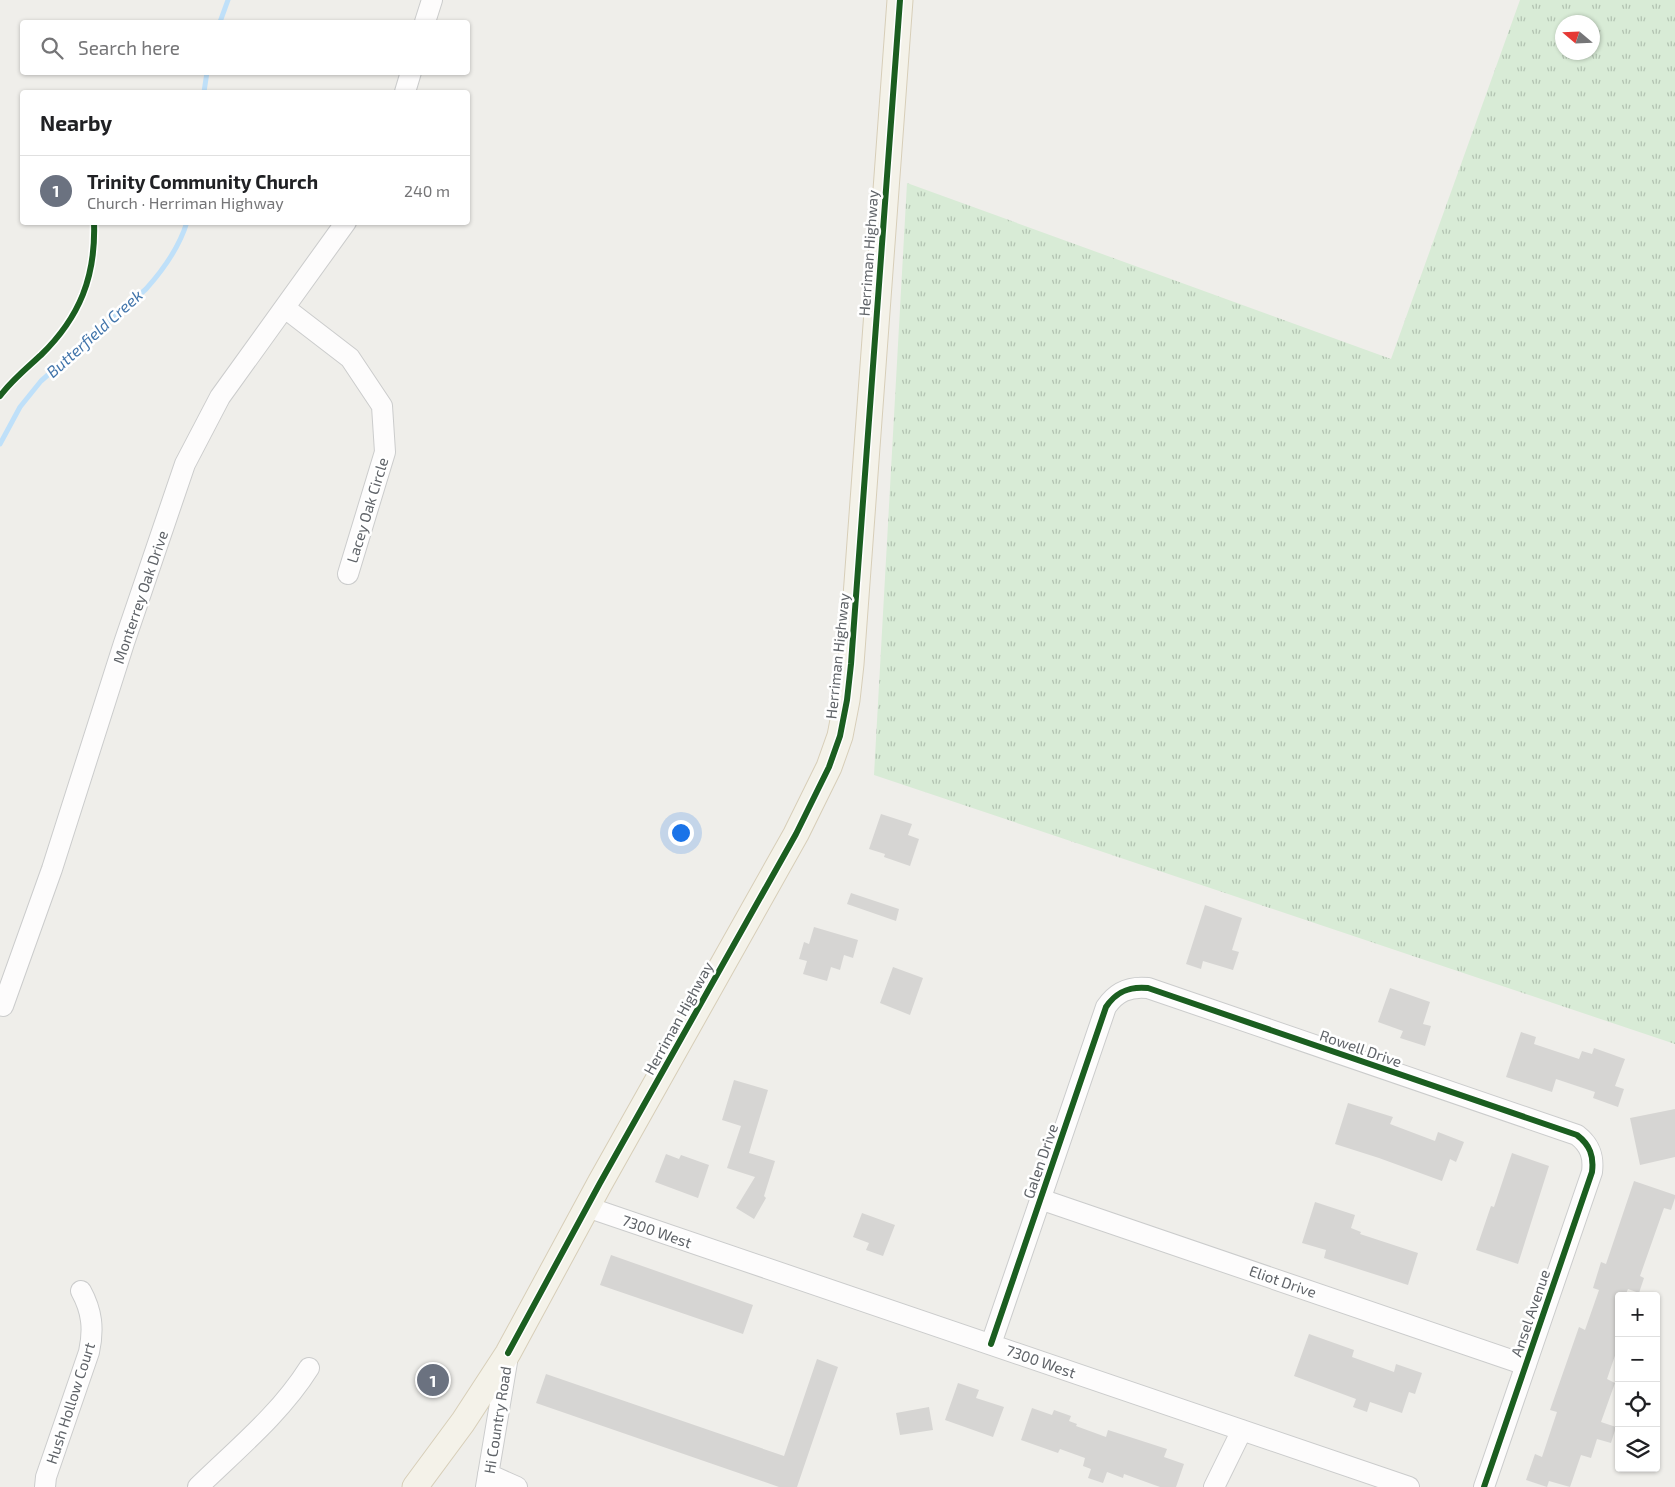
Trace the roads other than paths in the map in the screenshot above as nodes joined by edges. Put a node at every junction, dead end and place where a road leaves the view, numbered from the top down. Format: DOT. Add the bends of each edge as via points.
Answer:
graph roads {
  1 [pos="432,0"];
  2 [pos="900,0"];
  3 [pos="426,20"];
  4 [pos="409,75"];
  5 [pos="406,90"];
  6 [pos="344,225"];
  7 [pos="285,308"];
  8 [pos="348,574"];
  9 [pos="1122,991"];
  10 [pos="3,1006"];
  11 [pos="1588,1146"];
  12 [pos="1040,1199"];
  13 [pos="587,1207"];
  14 [pos="81,1291"];
  15 [pos="991,1344"];
  16 [pos="508,1352"];
  17 [pos="1526,1364"];
  18 [pos="310,1368"];
  19 [pos="1242,1430"];
  20 [pos="488,1481"];
  21 [pos="45,1487"];
  22 [pos="198,1487"];
  23 [pos="415,1487"];
  24 [pos="517,1487"];
  25 [pos="1214,1487"];
  26 [pos="1409,1487"];
  27 [pos="1484,1487"];
  1 -- 3 [label="street"];
  2 -- 13 [label="main road, Herriman Highway" via="851,664 840,736 829,767 796,834"];
  4 -- 5 [label="street"];
  6 -- 7 [label="street, Monterrey Oak Drive"];
  7 -- 8 [label="street, Lacey Oak Circle" via="350,358 382,406 385,452"];
  7 -- 10 [label="street, Monterrey Oak Drive" via="220,397 185,464 52,869"];
  9 -- 11 [label="street, Rowell Drive" via="1148,988 1577,1135"];
  9 -- 12 [label="street, Galen Drive" via="1106,1007"];
  11 -- 17 [label="street, Ansel Avenue" via="1592,1154 1592,1172"];
  12 -- 15 [label="street, Galen Drive"];
  12 -- 17 [label="street, Eliot Drive"];
  13 -- 15 [label="street, 7300 West"];
  13 -- 16 [label="main road, Herriman Highway"];
  14 -- 21 [label="street, Hush Hollow Court" via="91,1317 92,1340"];
  15 -- 19 [label="street, 7300 West"];
  16 -- 20 [label="street, Hi Country Road"];
  16 -- 23 [label="main road, Herriman Highway" via="463,1422"];
  17 -- 27 [label="street, Ansel Avenue"];
  18 -- 22 [label="street" via="275,1412"];
  19 -- 25 [label="street"];
  19 -- 26 [label="street, 7300 West"];
  20 -- 24 [label="street"];
}
